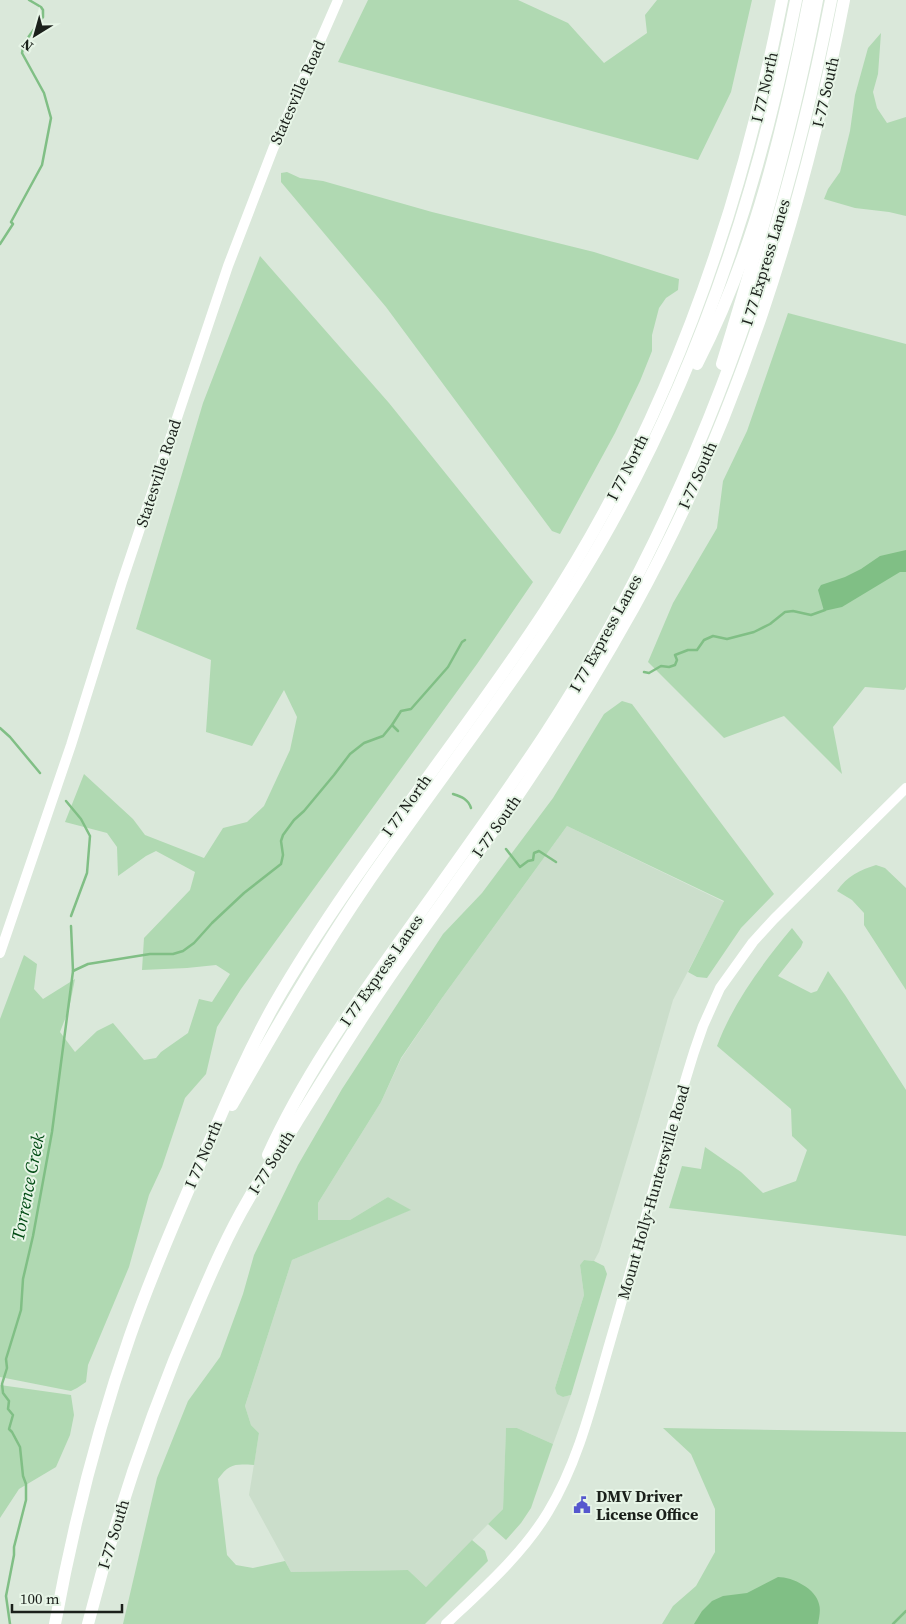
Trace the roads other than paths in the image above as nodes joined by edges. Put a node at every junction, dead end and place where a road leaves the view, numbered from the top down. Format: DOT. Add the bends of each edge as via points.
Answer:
graph roads {
  1 [pos="338,0"];
  2 [pos="782,0"];
  3 [pos="796,0"];
  4 [pos="808,0"];
  5 [pos="817,0"];
  6 [pos="831,0"];
  7 [pos="844,0"];
  8 [pos="654,441"];
  9 [pos="695,452"];
  10 [pos="906,788"];
  11 [pos="0,953"];
  12 [pos="205,1150"];
  13 [pos="246,1203"];
  14 [pos="54,1624"];
  15 [pos="88,1624"];
  16 [pos="446,1624"];
  1 -- 11 [label="main road, Statesville Road" via="272,149 228,266"];
  2 -- 12 [label="highway, I 77 North" via="753,134 718,249 675,362 626,471 541,617 364,863 303,957 240,1069"];
  3 -- 8 [label="highway" via="768,128 743,214 703,330"];
  4 -- 8 [label="highway" via="778,140 743,257 710,338"];
  5 -- 9 [label="highway" via="776,183"];
  6 -- 9 [label="highway, I 77 Express Lanes" via="808,108 777,225 740,340"];
  7 -- 13 [label="highway, I-77 South" via="812,149 772,282 718,427 655,566 616,638 549,748 363,1015"];
  8 -- 12 [label="highway" via="602,540 560,609 344,919"];
  9 -- 13 [label="highway, I 77 Express Lanes" via="644,561 587,667 522,769 331,1042 290,1112"];
  10 -- 16 [label="main road, Mount Holly-Huntersville Road" via="774,919 720,988 694,1052 570,1468 547,1514 529,1539"];
  12 -- 14 [label="highway, I 77 North" via="158,1260 117,1374 84,1490"];
  13 -- 15 [label="highway, I-77 South" via="202,1294 153,1414 117,1521"];
}
